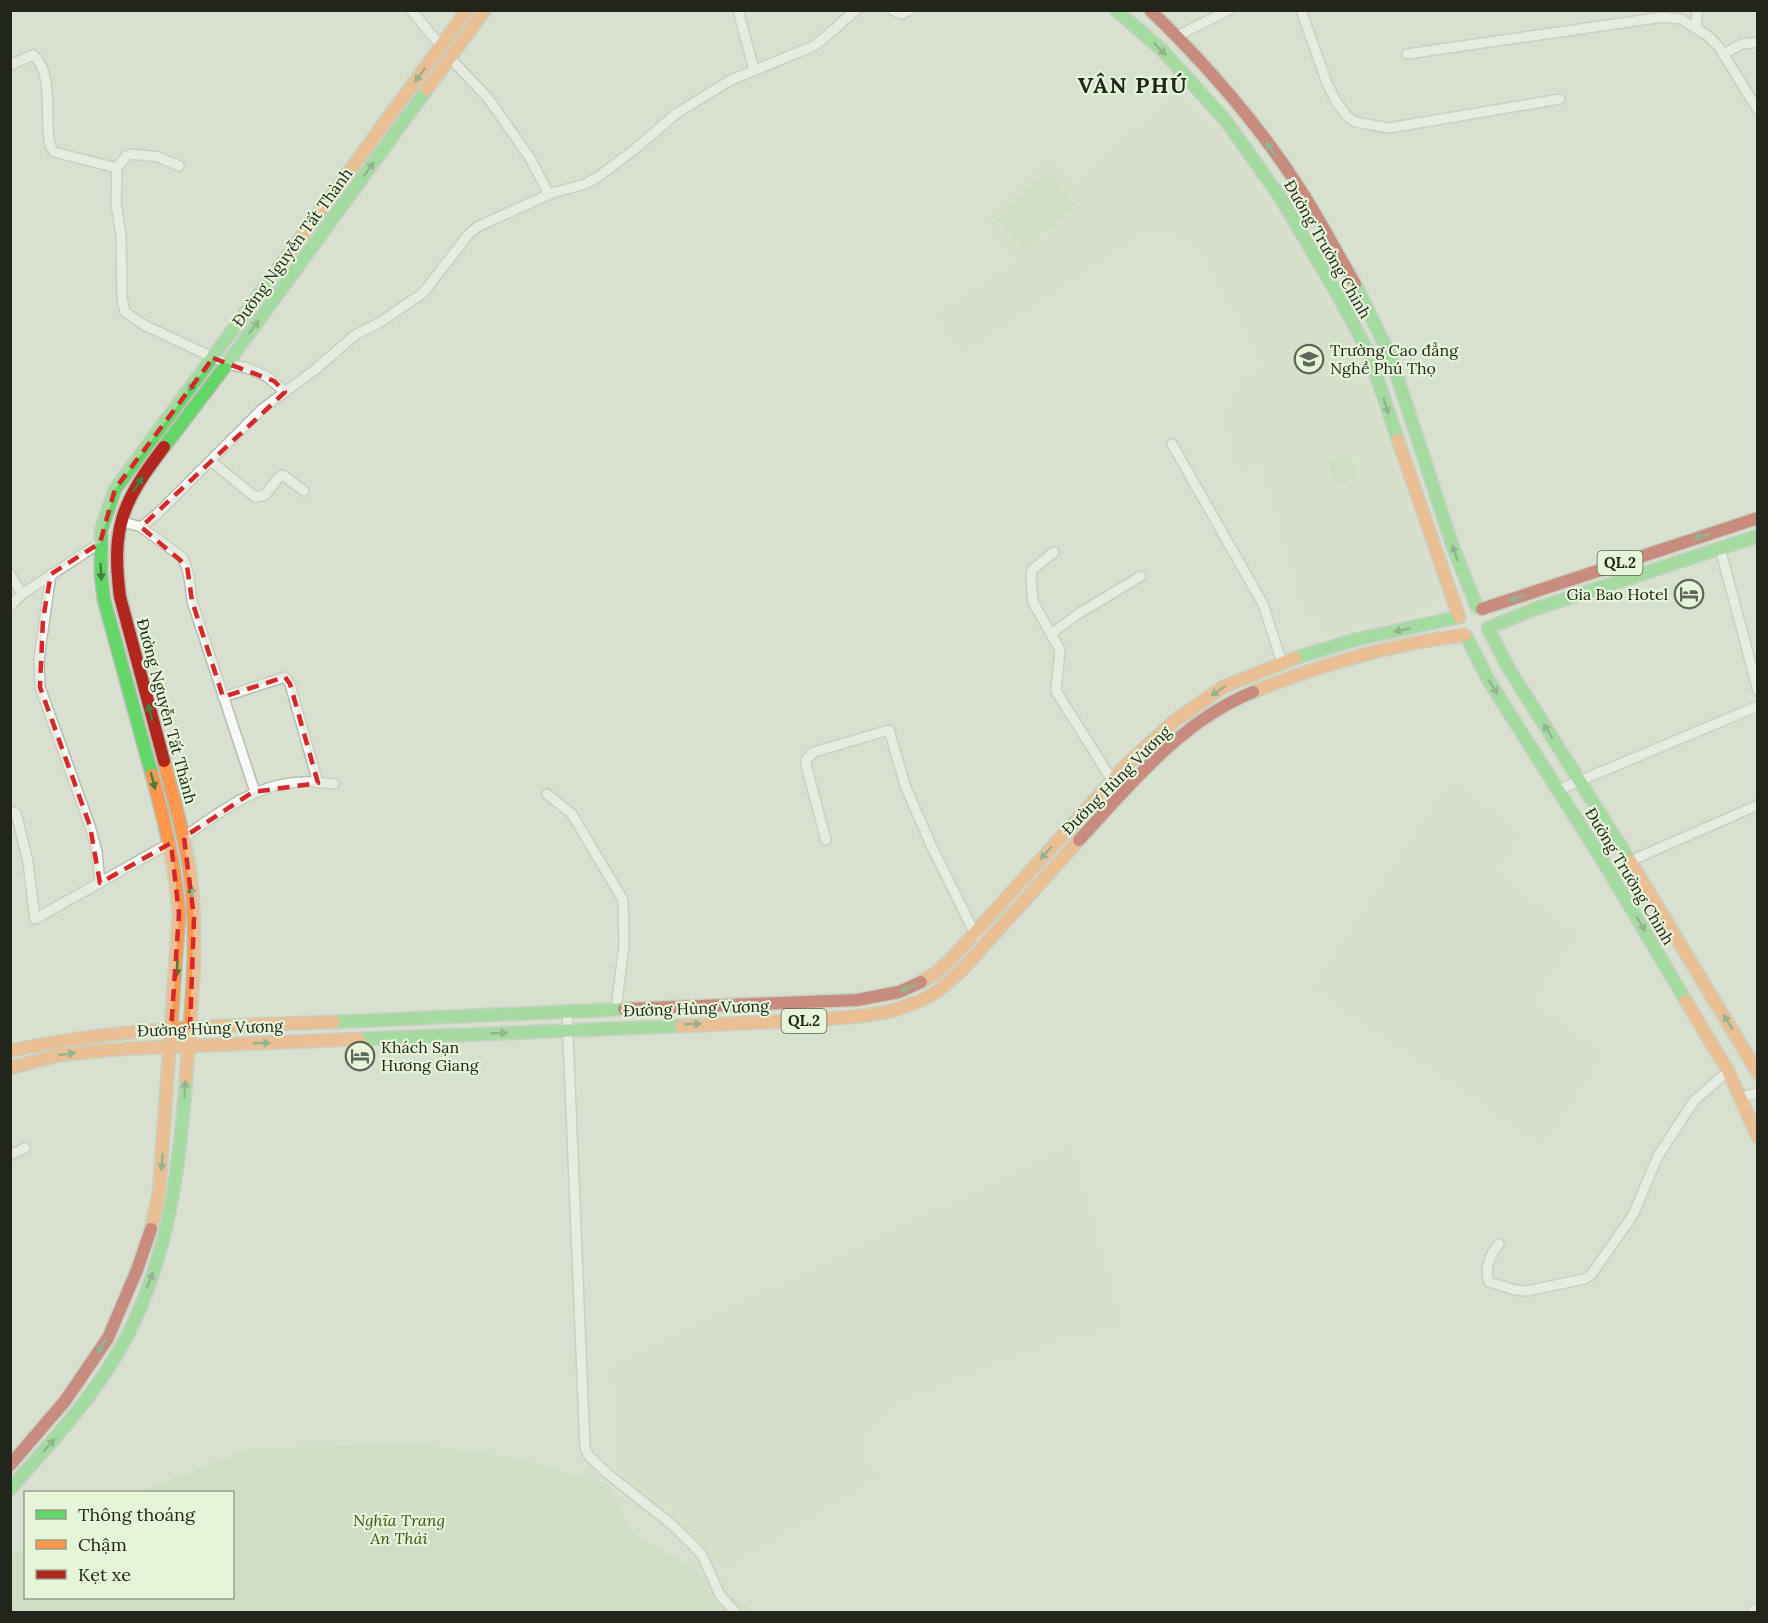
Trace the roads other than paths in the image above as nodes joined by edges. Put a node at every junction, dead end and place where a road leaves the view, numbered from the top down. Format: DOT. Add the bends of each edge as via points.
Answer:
graph roads {
  1 [pos="411,10"];
  2 [pos="467,10"];
  3 [pos="485,10"];
  4 [pos="738,10"];
  5 [pos="856,10"];
  6 [pos="892,10"];
  7 [pos="910,10"];
  8 [pos="1116,10"];
  9 [pos="1229,10"];
  10 [pos="1302,10"];
  11 [pos="1697,10"];
  12 [pos="1152,12"];
  13 [pos="1696,28"];
  14 [pos="1141,31"];
  15 [pos="1177,36"];
  16 [pos="1758,42"];
  17 [pos="441,46"];
  18 [pos="1407,54"];
  19 [pos="1723,54"];
  20 [pos="450,58"];
  21 [pos="10,65"];
  22 [pos="754,70"];
  23 [pos="1560,99"];
  24 [pos="1758,110"];
  25 [pos="179,166"];
  26 [pos="117,168"];
  27 [pos="549,195"];
  28 [pos="213,358"];
  29 [pos="227,364"];
  30 [pos="285,392"];
  31 [pos="1172,444"];
  32 [pos="211,461"];
  33 [pos="304,491"];
  34 [pos="1758,518"];
  35 [pos="120,521"];
  36 [pos="141,527"];
  37 [pos="1758,536"];
  38 [pos="100,543"];
  39 [pos="1720,548"];
  40 [pos="1054,552"];
  41 [pos="10,574"];
  42 [pos="51,574"];
  43 [pos="1141,576"];
  44 [pos="22,594"];
  45 [pos="10,606"];
  46 [pos="1480,608"];
  47 [pos="1459,617"];
  48 [pos="1488,628"];
  49 [pos="1051,634"];
  50 [pos="1466,635"];
  51 [pos="1282,663"];
  52 [pos="1758,691"];
  53 [pos="224,697"];
  54 [pos="1758,706"];
  55 [pos="159,742"];
  56 [pos="144,746"];
  57 [pos="1112,780"];
  58 [pos="1579,781"];
  59 [pos="318,783"];
  60 [pos="334,784"];
  61 [pos="1558,790"];
  62 [pos="255,792"];
  63 [pos="547,794"];
  64 [pos="1758,804"];
  65 [pos="10,811"];
  66 [pos="184,837"];
  67 [pos="826,840"];
  68 [pos="171,848"];
  69 [pos="1630,861"];
  70 [pos="100,883"];
  71 [pos="975,933"];
  72 [pos="982,949"];
  73 [pos="616,1010"];
  74 [pos="567,1012"];
  75 [pos="190,1029"];
  76 [pos="171,1030"];
  77 [pos="569,1030"];
  78 [pos="189,1046"];
  79 [pos="170,1047"];
  80 [pos="10,1052"];
  81 [pos="10,1068"];
  82 [pos="1728,1071"];
  83 [pos="1758,1073"];
  84 [pos="1758,1094"];
  85 [pos="1741,1097"];
  86 [pos="1758,1137"];
  87 [pos="26,1148"];
  88 [pos="10,1155"];
  89 [pos="1499,1244"];
  90 [pos="10,1465"];
  91 [pos="10,1489"];
  92 [pos="1758,1606"];
  93 [pos="735,1612"];
  94 [pos="1752,1612"];
  1 -- 17 [label="street"];
  2 -- 17 [label="main road, Đường Nguyễn Tất Thành"];
  3 -- 20 [label="main road, Đường Nguyễn Tất Thành"];
  4 -- 22 [label="street"];
  5 -- 22 [label="street" via="816,45"];
  6 -- 7 [label="street" via="902,14"];
  8 -- 14 [label="main road, Đường Trường Chinh"];
  9 -- 15 [label="street"];
  10 -- 23 [label="street" via="1327,83 1337,103 1356,122 1389,128"];
  11 -- 13 [label="street"];
  12 -- 14 [label="main road"];
  12 -- 15 [label="main road, Đường Trường Chinh"];
  13 -- 18 [label="street" via="1682,19 1663,17"];
  13 -- 19 [label="street"];
  14 -- 47 [label="main road, Đường Trường Chinh, one-way" via="1226,121 1280,197 1340,297 1369,354"];
  46 -- 15 [label="main road, Đường Trường Chinh, one-way" via="1453,547 1390,355 1357,288 1300,189 1243,110"];
  16 -- 19 [label="street" via="1742,44"];
  17 -- 28 [label="main road, Đường Nguyễn Tất Thành, one-way"];
  19 -- 24 [label="street"];
  20 -- 27 [label="street" via="488,98 530,158"];
  29 -- 20 [label="main road, Đường Nguyễn Tất Thành, one-way"];
  21 -- 26 [label="street" via="29,55 39,61 48,93 51,148 60,154"];
  22 -- 27 [label="street" via="677,113 598,177"];
  25 -- 26 [label="street" via="158,157 131,154"];
  26 -- 28 [label="street" via="125,312"];
  27 -- 30 [label="street" via="477,227 423,293 355,335"];
  28 -- 29 [label="street"];
  28 -- 38 [label="main road, Đường Nguyễn Tất Thành, one-way" via="115,489"];
  29 -- 30 [label="street" via="266,376"];
  35 -- 29 [label="main road, Đường Nguyễn Tất Thành, one-way" via="130,495 150,465"];
  30 -- 32 [label="street"];
  31 -- 51 [label="street" via="1263,604"];
  32 -- 33 [label="street" via="255,497 265,495 283,475"];
  32 -- 36 [label="street"];
  34 -- 46 [label="main road, QL.2, one-way"];
  35 -- 36 [label="street"];
  55 -- 35 [label="main road, Đường Nguyễn Tất Thành, one-way" via="120,597"];
  36 -- 53 [label="street" via="185,561 192,601"];
  37 -- 39 [label="main road, QL.2"];
  38 -- 42 [label="street"];
  38 -- 56 [label="main road, Đường Nguyễn Tất Thành, one-way" via="104,600"];
  39 -- 48 [label="main road, QL.2"];
  39 -- 52 [label="street"];
  40 -- 49 [label="street" via="1032,570 1031,577 1033,602"];
  41 -- 44 [label="street"];
  42 -- 44 [label="street"];
  42 -- 70 [label="street" via="39,658 40,687 90,826"];
  43 -- 49 [label="street"];
  44 -- 45 [label="street"];
  46 -- 47 [label="main road, QL.2" via="1466,608"];
  46 -- 48 [label="main road" via="1488,618"];
  47 -- 50 [label="main road" via="1459,627"];
  47 -- 51 [label="main road, Đường Hùng Vương / QL.2, one-way" via="1358,639"];
  48 -- 50 [label="main road, QL.2" via="1477,637"];
  58 -- 48 [label="main road, Đường Trường Chinh, one-way"];
  49 -- 57 [label="street" via="1060,650 1057,693"];
  50 -- 61 [label="main road, Đường Trường Chinh, one-way" via="1489,681"];
  50 -- 72 [label="main road, Đường Hùng Vương / QL.2" via="1360,654 1304,671 1230,701 1184,734 1134,780"];
  51 -- 57 [label="main road, Đường Hùng Vương / QL.2, one-way" via="1223,687 1173,722"];
  53 -- 59 [label="street" via="285,677"];
  53 -- 62 [label="street"];
  54 -- 58 [label="street"];
  55 -- 56 [label="main road"];
  55 -- 66 [label="main road, Đường Nguyễn Tất Thành"];
  56 -- 68 [label="main road, Đường Nguyễn Tất Thành, one-way"];
  57 -- 71 [label="main road, Đường Hùng Vương / QL.2, one-way"];
  58 -- 61 [label="street"];
  58 -- 69 [label="main road, Đường Trường Chinh"];
  59 -- 60 [label="street"];
  59 -- 62 [label="street" via="301,782"];
  61 -- 82 [label="main road, Đường Trường Chinh, one-way"];
  62 -- 66 [label="street"];
  63 -- 73 [label="street" via="572,814 623,900 624,946"];
  64 -- 69 [label="street"];
  65 -- 70 [label="street" via="16,813 28,862 35,919"];
  75 -- 66 [label="main road, Đường Nguyễn Tất Thành, one-way" via="195,941"];
  67 -- 71 [label="street" via="807,759 814,752 889,730 922,826"];
  68 -- 70 [label="street"];
  68 -- 76 [label="main road, Đường Nguyễn Tất Thành, one-way" via="179,914"];
  83 -- 69 [label="main road, Đường Trường Chinh, one-way"];
  71 -- 72 [label="street"];
  71 -- 73 [label="main road, Đường Hùng Vương / QL.2, one-way" via="933,975 894,994 814,1003"];
  77 -- 72 [label="main road, Đường Hùng Vương / QL.2, one-way" via="879,1014 934,994"];
  73 -- 74 [label="main road, Đường Hùng Vương / QL.2"];
  74 -- 75 [label="main road, Đường Hùng Vương / QL.2"];
  74 -- 77 [label="street"];
  75 -- 76 [label="main road, Đường Hùng Vương / QL.2"];
  75 -- 78 [label="main road, Đường Nguyễn Tất Thành"];
  76 -- 79 [label="main road, Đường Nguyễn Tất Thành"];
  76 -- 80 [label="main road, Đường Hùng Vương / QL.2" via="63,1039"];
  78 -- 77 [label="main road, Đường Hùng Vương / QL.2, one-way"];
  77 -- 93 [label="street" via="585,1448 608,1474 693,1545 702,1555 720,1594"];
  78 -- 79 [label="main road, Đường Hùng Vương / QL.2"];
  91 -- 78 [label="main road, Đường Nguyễn Tất Thành, one-way" via="95,1386 122,1346 138,1311 165,1239 174,1199"];
  81 -- 79 [label="main road, Đường Hùng Vương / QL.2, one-way" via="59,1055"];
  79 -- 90 [label="main road, Đường Nguyễn Tất Thành, one-way" via="159,1193 137,1270 108,1338 65,1401"];
  82 -- 85 [label="main road, Đường Trường Chinh"];
  82 -- 89 [label="street" via="1694,1101 1658,1156 1633,1215 1591,1275 1527,1291 1489,1282 1490,1257"];
  84 -- 85 [label="street"];
  85 -- 86 [label="main road, Đường Trường Chinh"];
  87 -- 88 [label="street"];
  92 -- 94 [label="street"];
}
